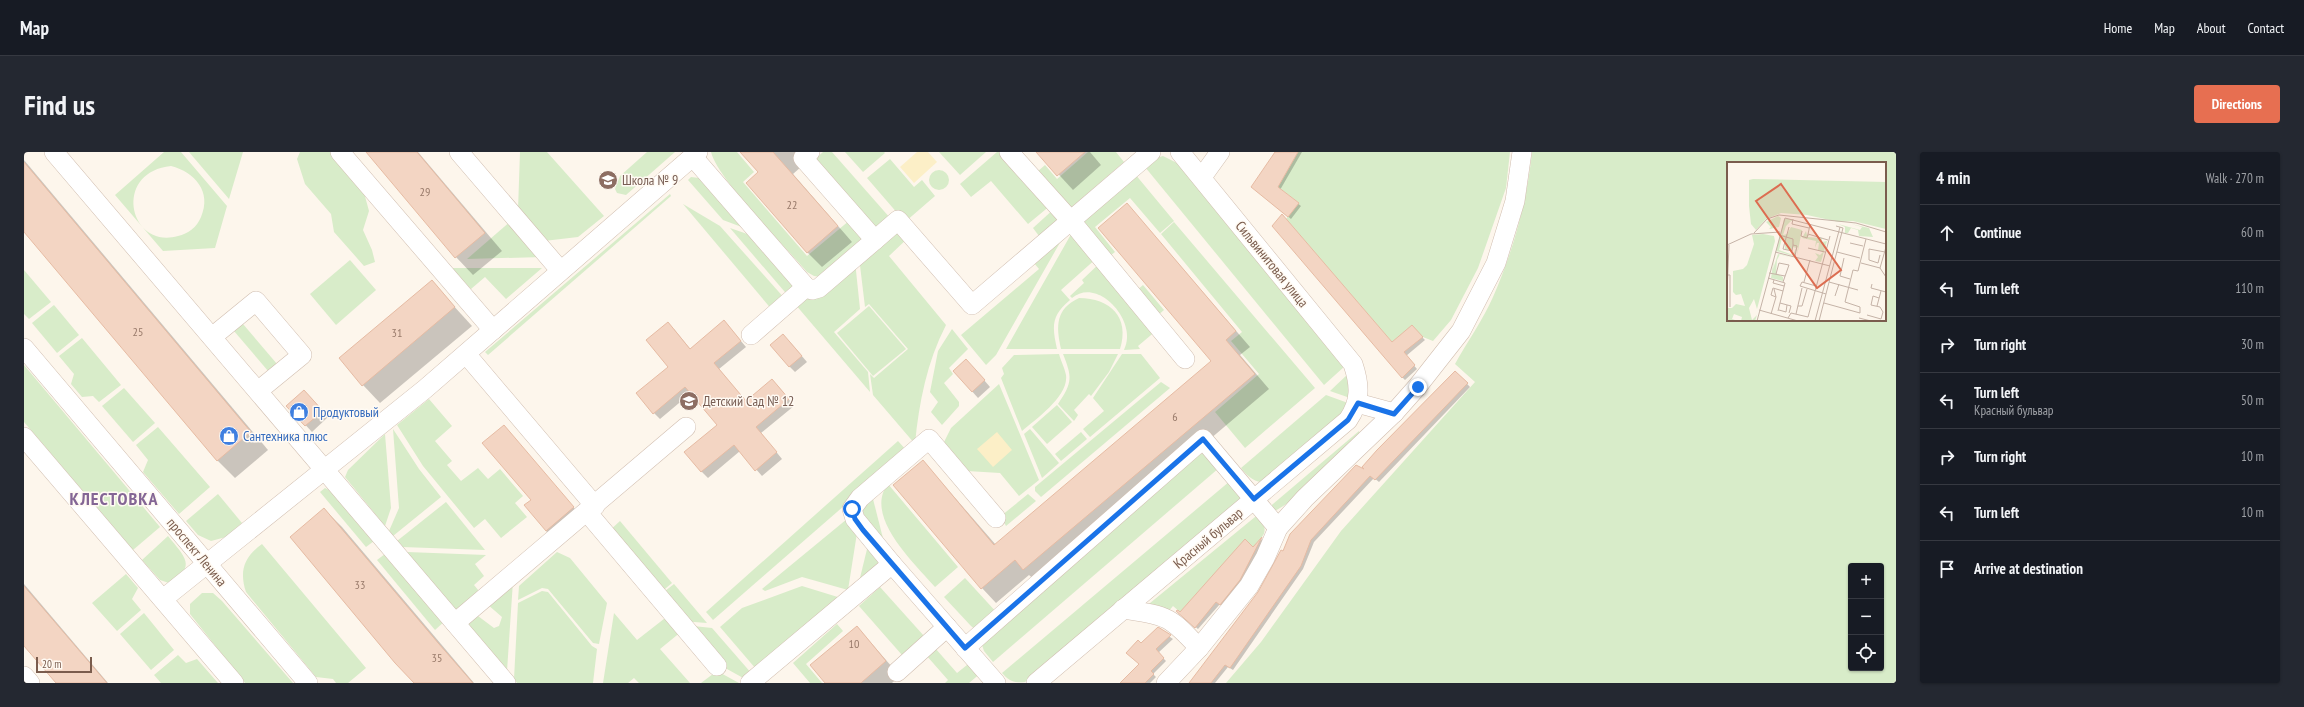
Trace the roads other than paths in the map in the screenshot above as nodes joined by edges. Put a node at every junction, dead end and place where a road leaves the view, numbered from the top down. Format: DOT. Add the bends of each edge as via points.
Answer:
graph roads {
  1 [pos="340,152"];
  2 [pos="459,152"];
  3 [pos="810,152"];
  4 [pos="1009,152"];
  5 [pos="1151,152"];
  6 [pos="1180,152"];
  7 [pos="1220,152"];
  8 [pos="1522,152"];
  9 [pos="59,154"];
  10 [pos="696,154"];
  11 [pos="1202,177"];
  12 [pos="1070,220"];
  13 [pos="875,240"];
  14 [pos="560,270"];
  15 [pos="806,287"];
  16 [pos="493,330"];
  17 [pos="752,335"];
  18 [pos="212,337"];
  19 [pos="24,348"];
  20 [pos="466,354"];
  21 [pos="1185,359"];
  22 [pos="258,391"];
  23 [pos="1358,403"];
  24 [pos="1394,414"];
  25 [pos="686,427"];
  26 [pos="24,437"];
  27 [pos="325,469"];
  28 [pos="1254,499"];
  29 [pos="591,509"];
  30 [pos="996,518"];
  31 [pos="1278,528"];
  32 [pos="207,563"];
  33 [pos="892,564"];
  34 [pos="164,599"];
  35 [pos="1123,609"];
  36 [pos="455,623"];
  37 [pos="947,627"];
  38 [pos="965,648"];
  39 [pos="1199,648"];
  40 [pos="717,666"];
  41 [pos="897,672"];
  42 [pos="24,676"];
  43 [pos="759,680"];
  44 [pos="30,683"];
  45 [pos="234,683"];
  46 [pos="308,683"];
  47 [pos="506,683"];
  48 [pos="996,683"];
  49 [pos="1036,683"];
  50 [pos="1166,683"];
  1 -- 16 [label="street"];
  2 -- 14 [label="street"];
  3 -- 13 [label="street" via="803,158"];
  4 -- 12 [label="street"];
  5 -- 12 [label="street"];
  6 -- 11 [label="street, Сильвинитовая улица"];
  7 -- 11 [label="street"];
  8 -- 24 [label="street" via="1515,201 1496,263 1460,331"];
  9 -- 18 [label="street"];
  10 -- 14 [label="street"];
  10 -- 15 [label="street"];
  11 -- 23 [label="street, Сильвинитовая улица" via="1353,364 1358,380"];
  12 -- 13 [label="street" via="972,305 898,220"];
  12 -- 21 [label="street"];
  13 -- 15 [label="street" via="819,288 812,290"];
  14 -- 16 [label="street"];
  15 -- 17 [label="street"];
  16 -- 20 [label="street"];
  18 -- 22 [label="street"];
  18 -- 22 [label="street" via="256,301 302,356"];
  19 -- 32 [label="street, проспект Ленина"];
  20 -- 27 [label="street"];
  20 -- 29 [label="street"];
  22 -- 27 [label="street"];
  23 -- 24 [label="street"];
  23 -- 28 [label="street, Красный бульвар" via="1348,420"];
  24 -- 31 [label="street" via="1305,498"];
  25 -- 29 [label="street"];
  26 -- 34 [label="street"];
  27 -- 32 [label="street"];
  27 -- 36 [label="street"];
  28 -- 31 [label="street"];
  28 -- 35 [label="street, Красный бульвар"];
  28 -- 38 [label="street" via="1203,439"];
  29 -- 36 [label="street"];
  29 -- 40 [label="street"];
  30 -- 33 [label="street" via="929,439 860,498 852,509 855,519"];
  31 -- 39 [label="street" via="1249,586"];
  32 -- 34 [label="street"];
  32 -- 46 [label="street, проспект Ленина"];
  33 -- 37 [label="street"];
  33 -- 43 [label="street"];
  34 -- 45 [label="street"];
  35 -- 39 [label="street" via="1165,616 1174,621"];
  35 -- 49 [label="street, Красный бульвар"];
  36 -- 47 [label="street"];
  37 -- 38 [label="street"];
  37 -- 41 [label="street"];
  38 -- 48 [label="street"];
  39 -- 50 [label="street"];
  42 -- 44 [label="street"];
}
